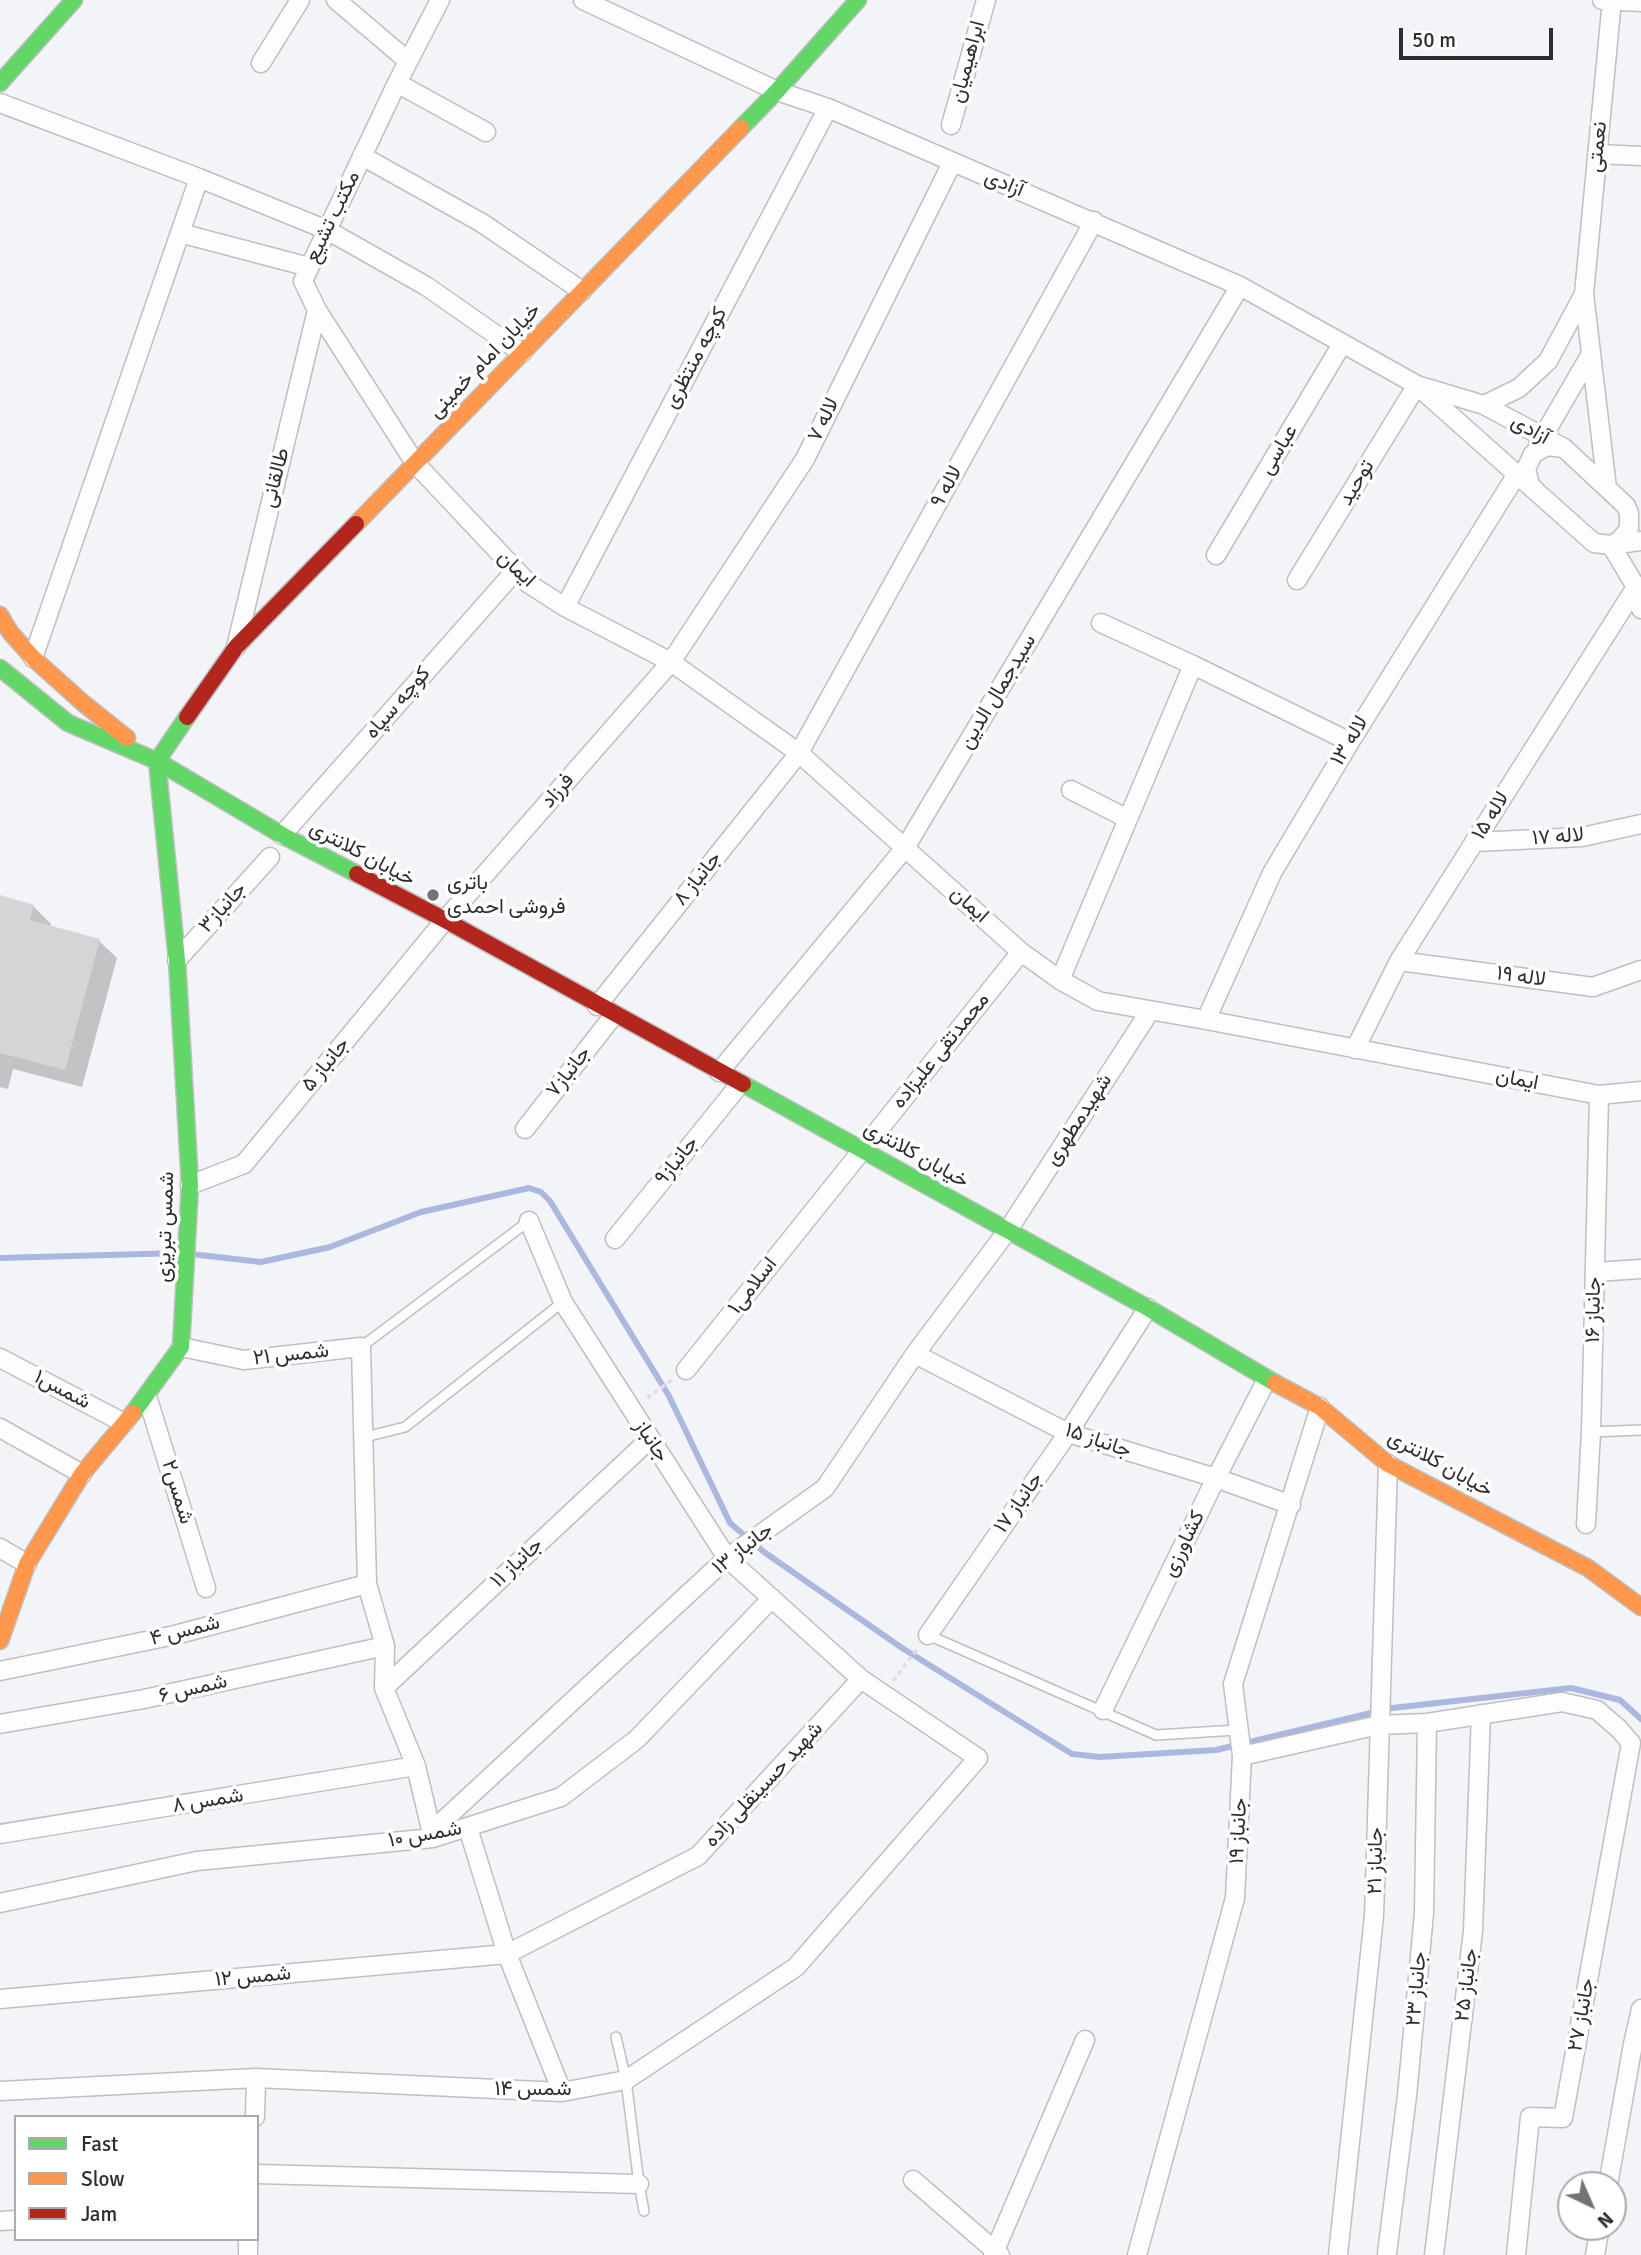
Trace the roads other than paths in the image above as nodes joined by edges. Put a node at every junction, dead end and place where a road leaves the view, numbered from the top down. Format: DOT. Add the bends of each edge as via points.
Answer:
graph roads {
  1 [pos="74,0"];
  2 [pos="299,0"];
  3 [pos="336,0"];
  4 [pos="440,0"];
  5 [pos="583,0"];
  6 [pos="858,0"];
  7 [pos="986,0"];
  8 [pos="1609,1"];
  9 [pos="1641,2"];
  10 [pos="408,61"];
  11 [pos="261,63"];
  12 [pos="0,83"];
  13 [pos="397,83"];
  14 [pos="777,91"];
  15 [pos="0,103"];
  16 [pos="828,108"];
  17 [pos="951,125"];
  18 [pos="486,132"];
  19 [pos="1598,154"];
  20 [pos="362,156"];
  21 [pos="1641,156"];
  22 [pos="952,163"];
  23 [pos="199,178"];
  24 [pos="1094,221"];
  25 [pos="327,230"];
  26 [pos="180,233"];
  27 [pos="309,267"];
  28 [pos="1240,286"];
  29 [pos="582,291"];
  30 [pos="1584,294"];
  31 [pos="317,310"];
  32 [pos="1342,344"];
  33 [pos="522,353"];
  34 [pos="1591,354"];
  35 [pos="1417,385"];
  36 [pos="1484,405"];
  37 [pos="1543,437"];
  38 [pos="1564,448"];
  39 [pos="1533,454"];
  40 [pos="415,463"];
  41 [pos="1517,474"];
  42 [pos="1607,488"];
  43 [pos="1535,491"];
  44 [pos="1634,510"];
  45 [pos="1641,541"];
  46 [pos="1611,545"];
  47 [pos="1216,555"];
  48 [pos="515,571"];
  49 [pos="1297,580"];
  50 [pos="1636,587"];
  51 [pos="565,607"];
  52 [pos="1641,609"];
  53 [pos="0,615"];
  54 [pos="1101,624"];
  55 [pos="236,647"];
  56 [pos="33,658"];
  57 [pos="671,662"];
  58 [pos="1193,665"];
  59 [pos="0,668"];
  60 [pos="1350,742"];
  61 [pos="799,753"];
  62 [pos="157,761"];
  63 [pos="1071,790"];
  64 [pos="1128,819"];
  65 [pos="1641,824"];
  66 [pos="282,835"];
  67 [pos="1474,842"];
  68 [pos="905,848"];
  69 [pos="270,857"];
  70 [pos="445,920"];
  71 [pos="1021,952"];
  72 [pos="177,960"];
  73 [pos="1399,961"];
  74 [pos="1641,970"];
  75 [pos="1060,980"];
  76 [pos="597,1006"];
  77 [pos="1150,1011"];
  78 [pos="614,1015"];
  79 [pos="1206,1020"];
  80 [pos="1355,1049"];
  81 [pos="719,1072"];
  82 [pos="740,1084"];
  83 [pos="1641,1091"];
  84 [pos="1599,1095"];
  85 [pos="525,1129"];
  86 [pos="861,1150"];
  87 [pos="190,1185"];
  88 [pos="529,1221"];
  89 [pos="1009,1230"];
  90 [pos="615,1239"];
  91 [pos="1641,1269"];
  92 [pos="1595,1272"];
  93 [pos="563,1302"];
  94 [pos="1147,1308"];
  95 [pos="181,1347"];
  96 [pos="361,1347"];
  97 [pos="915,1354"];
  98 [pos="0,1358"];
  99 [pos="687,1370"];
  100 [pos="1267,1379"];
  101 [pos="147,1396"];
  102 [pos="1320,1407"];
  103 [pos="124,1423"];
  104 [pos="0,1427"];
  105 [pos="1641,1430"];
  106 [pos="1591,1432"];
  107 [pos="1068,1433"];
  108 [pos="365,1437"];
  109 [pos="650,1439"];
  110 [pos="1388,1464"];
  111 [pos="82,1475"];
  112 [pos="1216,1478"];
  113 [pos="1291,1504"];
  114 [pos="1586,1524"];
  115 [pos="0,1548"];
  116 [pos="727,1558"];
  117 [pos="27,1564"];
  118 [pos="368,1584"];
  119 [pos="206,1588"];
  120 [pos="772,1598"];
  121 [pos="1641,1607"];
  122 [pos="928,1635"];
  123 [pos="0,1642"];
  124 [pos="385,1646"];
  125 [pos="0,1671"];
  126 [pos="861,1679"];
  127 [pos="384,1688"];
  128 [pos="1103,1710"];
  129 [pos="1481,1714"];
  130 [pos="1427,1723"];
  131 [pos="0,1724"];
  132 [pos="1379,1725"];
  133 [pos="1237,1730"];
  134 [pos="1636,1738"];
  135 [pos="1242,1756"];
  136 [pos="978,1758"];
  137 [pos="416,1766"];
  138 [pos="468,1828"];
  139 [pos="0,1834"];
  140 [pos="433,1834"];
  141 [pos="0,1903"];
  142 [pos="507,1955"];
  143 [pos="0,1999"];
  144 [pos="1641,2009"];
  145 [pos="616,2037"];
  146 [pos="1086,2040"];
  147 [pos="256,2078"];
  148 [pos="626,2080"];
  149 [pos="0,2091"];
  150 [pos="562,2092"];
  151 [pos="256,2115"];
  152 [pos="1610,2171"];
  153 [pos="259,2174"];
  154 [pos="913,2180"];
  155 [pos="639,2184"];
  156 [pos="645,2211"];
  157 [pos="1387,2253"];
  158 [pos="997,2254"];
  159 [pos="1137,2255"];
  160 [pos="1338,2255"];
  161 [pos="1434,2255"];
  162 [pos="1516,2255"];
  1 -- 12 [label="main road"];
  2 -- 11 [label="street"];
  3 -- 10 [label="street"];
  4 -- 10 [label="street, مکتب تشیع"];
  5 -- 14 [label="street, آزادی"];
  6 -- 14 [label="main road, خیابان امام خمینی"];
  7 -- 17 [label="street, ابراهیمیان"];
  8 -- 9 [label="street"];
  8 -- 19 [label="street, نعمتی"];
  10 -- 13 [label="street, مکتب تشیع"];
  13 -- 18 [label="street"];
  13 -- 20 [label="street, مکتب تشیع"];
  14 -- 16 [label="street, آزادی"];
  14 -- 29 [label="main road, خیابان امام خمینی"];
  15 -- 23 [label="street"];
  16 -- 22 [label="street, آزادی"];
  16 -- 51 [label="street, کوچه منتظری"];
  19 -- 21 [label="street"];
  19 -- 30 [label="street, نعمتی"];
  20 -- 25 [label="street, مکتب تشیع"];
  20 -- 29 [label="street" via="482,223"];
  22 -- 24 [label="street, آزادی"];
  22 -- 57 [label="street, لاله ۷" via="805,459"];
  23 -- 25 [label="street"];
  23 -- 26 [label="street"];
  24 -- 28 [label="street, آزادی"];
  24 -- 61 [label="street, لاله ۹"];
  25 -- 27 [label="street, مکتب تشیع"];
  25 -- 33 [label="street" via="426,286"];
  26 -- 27 [label="street"];
  26 -- 56 [label="street"];
  27 -- 31 [label="street, مکتب تشیع" via="303,281"];
  28 -- 32 [label="street, آزادی"];
  28 -- 68 [label="street, سیدجمال الدین"];
  29 -- 33 [label="main road, خیابان امام خمینی"];
  30 -- 34 [label="street, نعمتی"];
  30 -- 36 [label="street, نعمتی" via="1548,361 1519,388"];
  31 -- 40 [label="street, مکتب تشیع"];
  31 -- 55 [label="street, طالقانی"];
  32 -- 35 [label="street, آزادی"];
  32 -- 47 [label="street, عباسی"];
  33 -- 40 [label="main road, خیابان امام خمینی"];
  34 -- 37 [label="street"];
  34 -- 42 [label="street, نعمتی"];
  35 -- 36 [label="street, آزادی"];
  35 -- 41 [label="street, آزادی"];
  35 -- 49 [label="street, توحید"];
  36 -- 37 [label="street, آزادی"];
  37 -- 38 [label="street, آزادی"];
  37 -- 39 [label="street"];
  38 -- 39 [label="street" via="1547,446"];
  38 -- 42 [label="street, آزادی"];
  39 -- 43 [label="street" via="1526,469"];
  40 -- 48 [label="street, ایمان"];
  40 -- 55 [label="main road, خیابان امام خمینی"];
  41 -- 43 [label="street, آزادی"];
  41 -- 60 [label="street, لاله ۱۳"];
  42 -- 44 [label="street, آزادی"];
  43 -- 46 [label="street, آزادی" via="1594,543"];
  44 -- 46 [label="street" via="1629,513 1629,528"];
  45 -- 46 [label="street"];
  46 -- 50 [label="street"];
  48 -- 51 [label="street, ایمان"];
  48 -- 66 [label="street, کوچه سپاه"];
  50 -- 52 [label="street"];
  50 -- 67 [label="street, لاله ۱۵"];
  51 -- 57 [label="street, ایمان"];
  53 -- 56 [label="main road, خیابان کلانتری"];
  54 -- 58 [label="street"];
  55 -- 62 [label="main road, خیابان امام خمینی"];
  56 -- 62 [label="main road, خیابان کلانتری"];
  57 -- 61 [label="street, ایمان"];
  57 -- 70 [label="street, فرزاد"];
  58 -- 60 [label="street"];
  58 -- 64 [label="street"];
  59 -- 62 [label="main road, خیابان کلانتری" via="68,723"];
  60 -- 79 [label="street, لاله ۱۳" via="1272,873"];
  61 -- 68 [label="street, ایمان"];
  61 -- 76 [label="street, جانباز ۸"];
  62 -- 66 [label="main road, خیابان کلانتری"];
  62 -- 72 [label="main road, شمس تبریزی"];
  63 -- 64 [label="street"];
  64 -- 75 [label="street"];
  65 -- 67 [label="street, لاله ۱۷" via="1582,837"];
  66 -- 70 [label="main road, خیابان کلانتری"];
  67 -- 73 [label="street, لاله ۱۵"];
  68 -- 71 [label="street, ایمان"];
  68 -- 81 [label="street, سیدجمال الدین"];
  69 -- 72 [label="street, جانباز۳"];
  70 -- 76 [label="main road, خیابان کلانتری"];
  70 -- 87 [label="street, جانباز ۵" via="244,1164"];
  71 -- 75 [label="street, ایمان"];
  71 -- 86 [label="street, محمدتقی علیزاده"];
  72 -- 87 [label="main road, شمس تبریزی"];
  73 -- 74 [label="street, لاله ۱۹" via="1593,987"];
  73 -- 80 [label="street, لاله ۱۵"];
  75 -- 77 [label="street, ایمان" via="1098,1001"];
  76 -- 78 [label="main road, خیابان کلانتری"];
  77 -- 79 [label="street, ایمان"];
  77 -- 89 [label="street, شهیدمطهری"];
  78 -- 81 [label="main road, خیابان کلانتری"];
  78 -- 85 [label="street, جانباز۷"];
  79 -- 80 [label="street, ایمان"];
  80 -- 84 [label="street, ایمان"];
  81 -- 82 [label="main road, خیابان کلانتری"];
  82 -- 86 [label="main road, خیابان کلانتری"];
  82 -- 90 [label="street, جانباز۹"];
  83 -- 84 [label="street, ایمان"];
  84 -- 92 [label="street, جانباز ۱۶"];
  86 -- 89 [label="main road, خیابان کلانتری"];
  86 -- 99 [label="street, اسلامی۱"];
  87 -- 95 [label="main road, شمس تبریزی"];
  88 -- 93 [label="street, جانباز"];
  88 -- 96 [label="lane, جانباز"];
  89 -- 94 [label="main road, خیابان کلانتری"];
  89 -- 97 [label="street, جانباز ۱۳"];
  91 -- 92 [label="street"];
  92 -- 106 [label="street, جانباز ۱۶"];
  93 -- 108 [label="lane" via="405,1427"];
  93 -- 109 [label="street, جانباز"];
  94 -- 100 [label="main road, خیابان کلانتری"];
  94 -- 107 [label="street, جانباز ۱۷"];
  95 -- 96 [label="street, شمس ۲۱" via="244,1360"];
  95 -- 101 [label="main road"];
  96 -- 108 [label="street"];
  97 -- 107 [label="street, جانباز ۱۵"];
  97 -- 116 [label="street, جانباز ۱۳" via="825,1488"];
  98 -- 103 [label="street, شمس۱"];
  100 -- 102 [label="main road, خیابان کلانتری"];
  100 -- 112 [label="street, کشاورزی"];
  101 -- 103 [label="main road"];
  101 -- 119 [label="street, شمس۲"];
  102 -- 110 [label="main road, خیابان کلانتری"];
  102 -- 113 [label="street, جانباز ۱۹"];
  103 -- 111 [label="main road"];
  104 -- 111 [label="street"];
  105 -- 106 [label="lane"];
  106 -- 114 [label="street, جانباز ۱۶"];
  107 -- 112 [label="street, جانباز ۱۵"];
  107 -- 122 [label="street, جانباز ۱۷"];
  108 -- 118 [label="street"];
  109 -- 116 [label="street, جانباز"];
  109 -- 127 [label="street, جانباز ۱۱"];
  110 -- 121 [label="main road, خیابان کلانتری" via="1588,1568"];
  110 -- 132 [label="street, جانباز ۲۱"];
  111 -- 117 [label="main road"];
  112 -- 113 [label="street, جانباز ۱۵"];
  112 -- 128 [label="street, کشاورزی"];
  113 -- 133 [label="street, جانباز ۱۹" via="1233,1684"];
  115 -- 117 [label="street"];
  116 -- 120 [label="street, جانباز"];
  116 -- 140 [label="street, جانباز ۱۳"];
  117 -- 123 [label="main road"];
  118 -- 124 [label="street"];
  118 -- 125 [label="street, شمس ۴" via="175,1635"];
  120 -- 126 [label="street, جانباز"];
  120 -- 138 [label="street, شمس ۱۰" via="637,1739 561,1797"];
  122 -- 128 [label="lane"];
  124 -- 127 [label="street"];
  124 -- 131 [label="street, شمس ۶" via="144,1699"];
  126 -- 136 [label="street, جانباز"];
  126 -- 142 [label="street, شهید حسینقلی زاده" via="698,1856"];
  127 -- 137 [label="street"];
  128 -- 133 [label="lane" via="1156,1735"];
  129 -- 130 [label="street, جانباز ۲۷"];
  129 -- 134 [label="street, جانباز ۲۷" via="1562,1702 1597,1710"];
  129 -- 161 [label="street, جانباز ۲۵" via="1473,1931"];
  130 -- 132 [label="street, جانباز ۲۷"];
  130 -- 157 [label="street, جانباز ۲۳" via="1424,1913"];
  132 -- 135 [label="street, جانباز ۲۷"];
  132 -- 160 [label="street, جانباز ۲۱" via="1374,1916"];
  133 -- 135 [label="street, جانباز ۱۹"];
  134 -- 162 [label="street, جانباز ۲۷" via="1563,2118 1530,2117"];
  135 -- 159 [label="street, جانباز ۱۹" via="1235,1898"];
  136 -- 148 [label="street, شمس ۱۴" via="796,1967"];
  137 -- 139 [label="street, شمس ۸"];
  137 -- 140 [label="street"];
  138 -- 140 [label="street, شمس ۱۰"];
  138 -- 142 [label="street"];
  140 -- 141 [label="street, شمس ۱۰" via="197,1861"];
  142 -- 143 [label="street, شمس ۱۲"];
  142 -- 150 [label="street"];
  144 -- 152 [label="street"];
  145 -- 148 [label="lane"];
  146 -- 158 [label="street"];
  147 -- 149 [label="street, شمس ۱۴"];
  147 -- 150 [label="street, شمس ۱۴"];
  147 -- 151 [label="street"];
  148 -- 150 [label="street, شمس ۱۴"];
  148 -- 155 [label="lane"];
  153 -- 155 [label="street"];
  154 -- 158 [label="street"];
  155 -- 156 [label="lane"];
}
